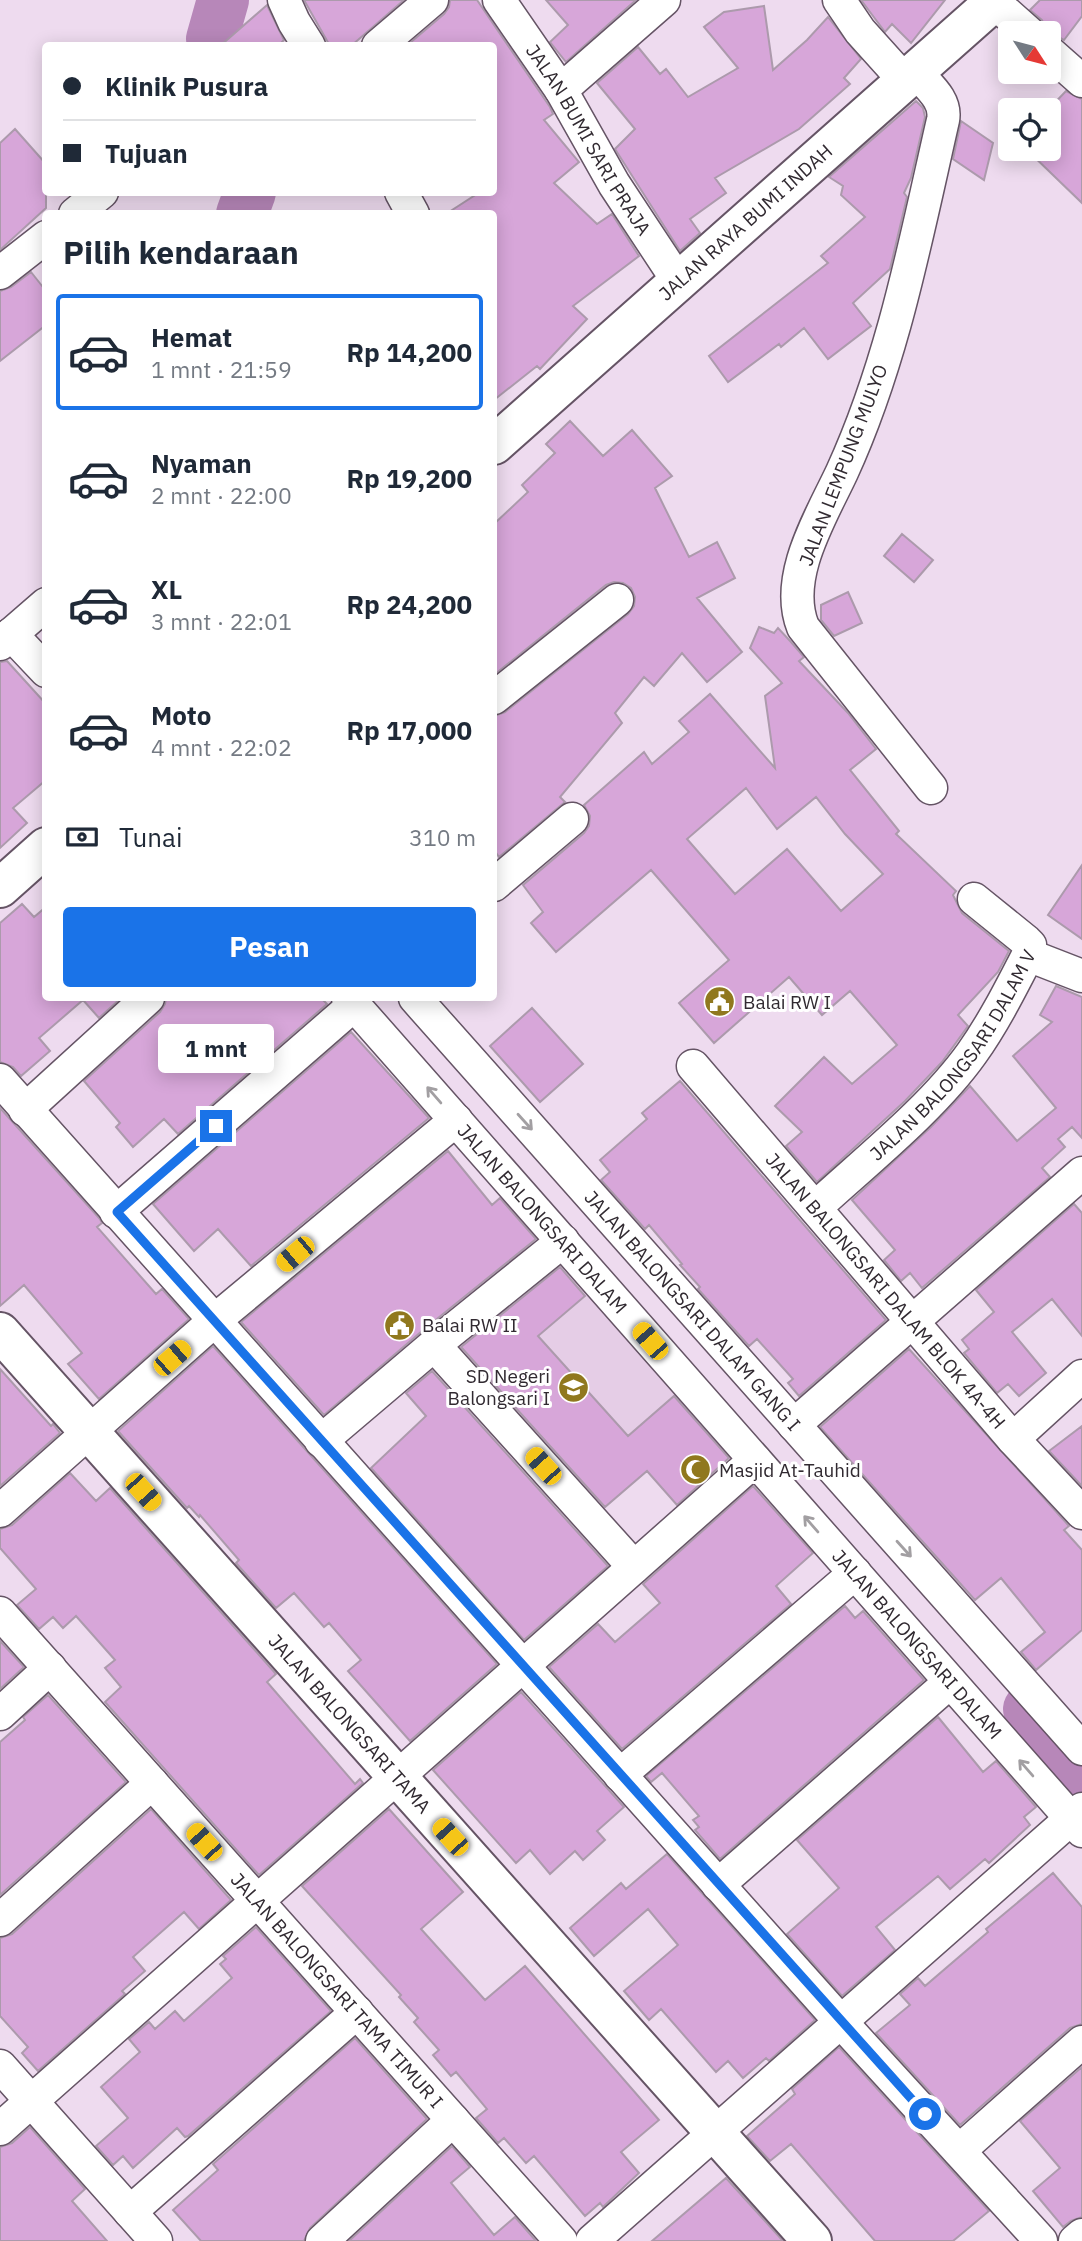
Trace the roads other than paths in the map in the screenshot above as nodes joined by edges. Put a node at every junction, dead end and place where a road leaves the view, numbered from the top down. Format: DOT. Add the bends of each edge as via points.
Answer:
graph roads {
  1 [pos="284,0"];
  2 [pos="432,0"];
  3 [pos="499,0"];
  4 [pos="664,0"];
  5 [pos="839,0"];
  6 [pos="995,1"];
  7 [pos="1016,21"];
  8 [pos="306,42"];
  9 [pos="383,42"];
  10 [pos="1061,62"];
  11 [pos="910,76"];
  12 [pos="1082,81"];
  13 [pos="561,90"];
  14 [pos="97,196"];
  15 [pos="80,210"];
  16 [pos="42,240"];
  17 [pos="0,272"];
  18 [pos="678,281"];
  19 [pos="497,442"];
  20 [pos="617,600"];
  21 [pos="42,608"];
  22 [pos="6,639"];
  23 [pos="42,668"];
  24 [pos="497,696"];
  25 [pos="931,788"];
  26 [pos="572,819"];
  27 [pos="42,851"];
  28 [pos="497,882"];
  29 [pos="0,888"];
  30 [pos="974,899"];
  31 [pos="1028,955"];
  32 [pos="1082,976"];
  33 [pos="145,1001"];
  34 [pos="351,1001"];
  35 [pos="418,1001"];
  36 [pos="693,1066"];
  37 [pos="0,1080"];
  38 [pos="25,1110"];
  39 [pos="456,1121"];
  40 [pos="1082,1173"];
  41 [pos="815,1208"];
  42 [pos="117,1212"];
  43 [pos="563,1241"];
  44 [pos="214,1321"];
  45 [pos="913,1321"];
  46 [pos="0,1332"];
  47 [pos="434,1345"];
  48 [pos="1082,1376"];
  49 [pos="794,1425"];
  50 [pos="88,1431"];
  51 [pos="1013,1439"];
  52 [pos="321,1441"];
  53 [pos="755,1460"];
  54 [pos="0,1511"];
  55 [pos="1082,1513"];
  56 [pos="634,1567"];
  57 [pos="855,1573"];
  58 [pos="0,1613"];
  59 [pos="522,1667"];
  60 [pos="50,1668"];
  61 [pos="950,1682"];
  62 [pos="0,1714"];
  63 [pos="1082,1749"];
  64 [pos="620,1775"];
  65 [pos="397,1778"];
  66 [pos="152,1783"];
  67 [pos="1078,1819"];
  68 [pos="718,1885"];
  69 [pos="257,1900"];
  70 [pos="0,1920"];
  71 [pos="357,2012"];
  72 [pos="841,2022"];
  73 [pos="1082,2042"];
  74 [pos="0,2066"];
  75 [pos="32,2101"];
  76 [pos="453,2120"];
  77 [pos="0,2129"];
  78 [pos="715,2133"];
  79 [pos="958,2151"];
  80 [pos="130,2212"];
  81 [pos="1082,2235"];
  82 [pos="156,2241"];
  83 [pos="322,2241"];
  84 [pos="561,2241"];
  85 [pos="592,2241"];
  86 [pos="812,2241"];
  87 [pos="1041,2241"];
  88 [pos="1075,2241"];
  1 -- 8 [label="street"];
  2 -- 9 [label="street"];
  3 -- 13 [label="street, JALAN BUMI SARI PRAJA"];
  4 -- 13 [label="street"];
  5 -- 11 [label="street, JALAN LEMPUNG MULYO" via="860,31"];
  6 -- 7 [label="street"];
  6 -- 11 [label="street, JALAN RAYA BUMI INDAH"];
  10 -- 12 [label="street"];
  11 -- 18 [label="street, JALAN RAYA BUMI INDAH"];
  11 -- 25 [label="street, JALAN LEMPUNG MULYO" via="942,101 943,120 884,355 861,428 811,536 796,610 803,627"];
  13 -- 18 [label="street, JALAN BUMI SARI PRAJA" via="614,184"];
  14 -- 15 [label="street"];
  16 -- 17 [label="street"];
  18 -- 19 [label="street, JALAN RAYA BUMI INDAH"];
  20 -- 24 [label="street"];
  21 -- 22 [label="street"];
  22 -- 23 [label="street"];
  26 -- 28 [label="street"];
  27 -- 29 [label="street"];
  30 -- 31 [label="street, JALAN BALONGSARI DALAM V" via="1027,941"];
  31 -- 32 [label="street"];
  31 -- 41 [label="street, JALAN BALONGSARI DALAM V" via="971,1055 936,1095"];
  33 -- 38 [label="street"];
  39 -- 34 [label="street, JALAN BALONGSARI DALAM, one-way"];
  34 -- 42 [label="street"];
  35 -- 49 [label="street, JALAN BALONGSARI DALAM GANG I, one-way"];
  36 -- 41 [label="street, JALAN BALONGSARI DALAM BLOK 4A-4H"];
  37 -- 38 [label="street"];
  38 -- 42 [label="street"];
  39 -- 43 [label="street, JALAN BALONGSARI DALAM"];
  39 -- 44 [label="street"];
  40 -- 45 [label="street"];
  41 -- 45 [label="street, JALAN BALONGSARI DALAM BLOK 4A-4H"];
  42 -- 44 [label="street"];
  43 -- 47 [label="street"];
  43 -- 53 [label="street, JALAN BALONGSARI DALAM"];
  44 -- 50 [label="street"];
  44 -- 52 [label="street"];
  45 -- 49 [label="street"];
  45 -- 51 [label="street, JALAN BALONGSARI DALAM BLOK 4A-4H"];
  46 -- 50 [label="street, JALAN BALONGSARI TAMA"];
  47 -- 52 [label="street"];
  47 -- 56 [label="street"];
  48 -- 51 [label="street"];
  49 -- 63 [label="street, JALAN BALONGSARI DALAM GANG I, one-way"];
  50 -- 54 [label="street"];
  50 -- 65 [label="street, JALAN BALONGSARI TAMA"];
  51 -- 55 [label="street, JALAN BALONGSARI DALAM BLOK 4A-4H"];
  52 -- 59 [label="street"];
  53 -- 56 [label="street"];
  57 -- 53 [label="street, JALAN BALONGSARI DALAM, one-way"];
  56 -- 59 [label="street"];
  57 -- 61 [label="street, JALAN BALONGSARI DALAM"];
  57 -- 64 [label="street"];
  58 -- 60 [label="street, JALAN BALONGSARI TAMA TIMUR I"];
  59 -- 64 [label="street"];
  59 -- 65 [label="street"];
  60 -- 62 [label="street"];
  60 -- 66 [label="street, JALAN BALONGSARI TAMA TIMUR I"];
  67 -- 61 [label="street, JALAN BALONGSARI DALAM, one-way"];
  61 -- 68 [label="street"];
  64 -- 68 [label="street"];
  65 -- 69 [label="street"];
  65 -- 78 [label="street, JALAN BALONGSARI TAMA"];
  66 -- 69 [label="street, JALAN BALONGSARI TAMA TIMUR I"];
  66 -- 70 [label="street"];
  67 -- 72 [label="street"];
  68 -- 72 [label="street"];
  69 -- 71 [label="street, JALAN BALONGSARI TAMA TIMUR I"];
  69 -- 75 [label="street"];
  71 -- 76 [label="street, JALAN BALONGSARI TAMA TIMUR I"];
  71 -- 80 [label="street"];
  72 -- 78 [label="street"];
  72 -- 79 [label="street"];
  73 -- 79 [label="street"];
  74 -- 75 [label="street"];
  75 -- 77 [label="street"];
  75 -- 80 [label="street"];
  76 -- 83 [label="street"];
  76 -- 84 [label="street, JALAN BALONGSARI TAMA TIMUR I"];
  78 -- 85 [label="street"];
  78 -- 86 [label="street, JALAN BALONGSARI TAMA"];
  79 -- 87 [label="street"];
  80 -- 82 [label="street"];
  81 -- 88 [label="street"];
}
